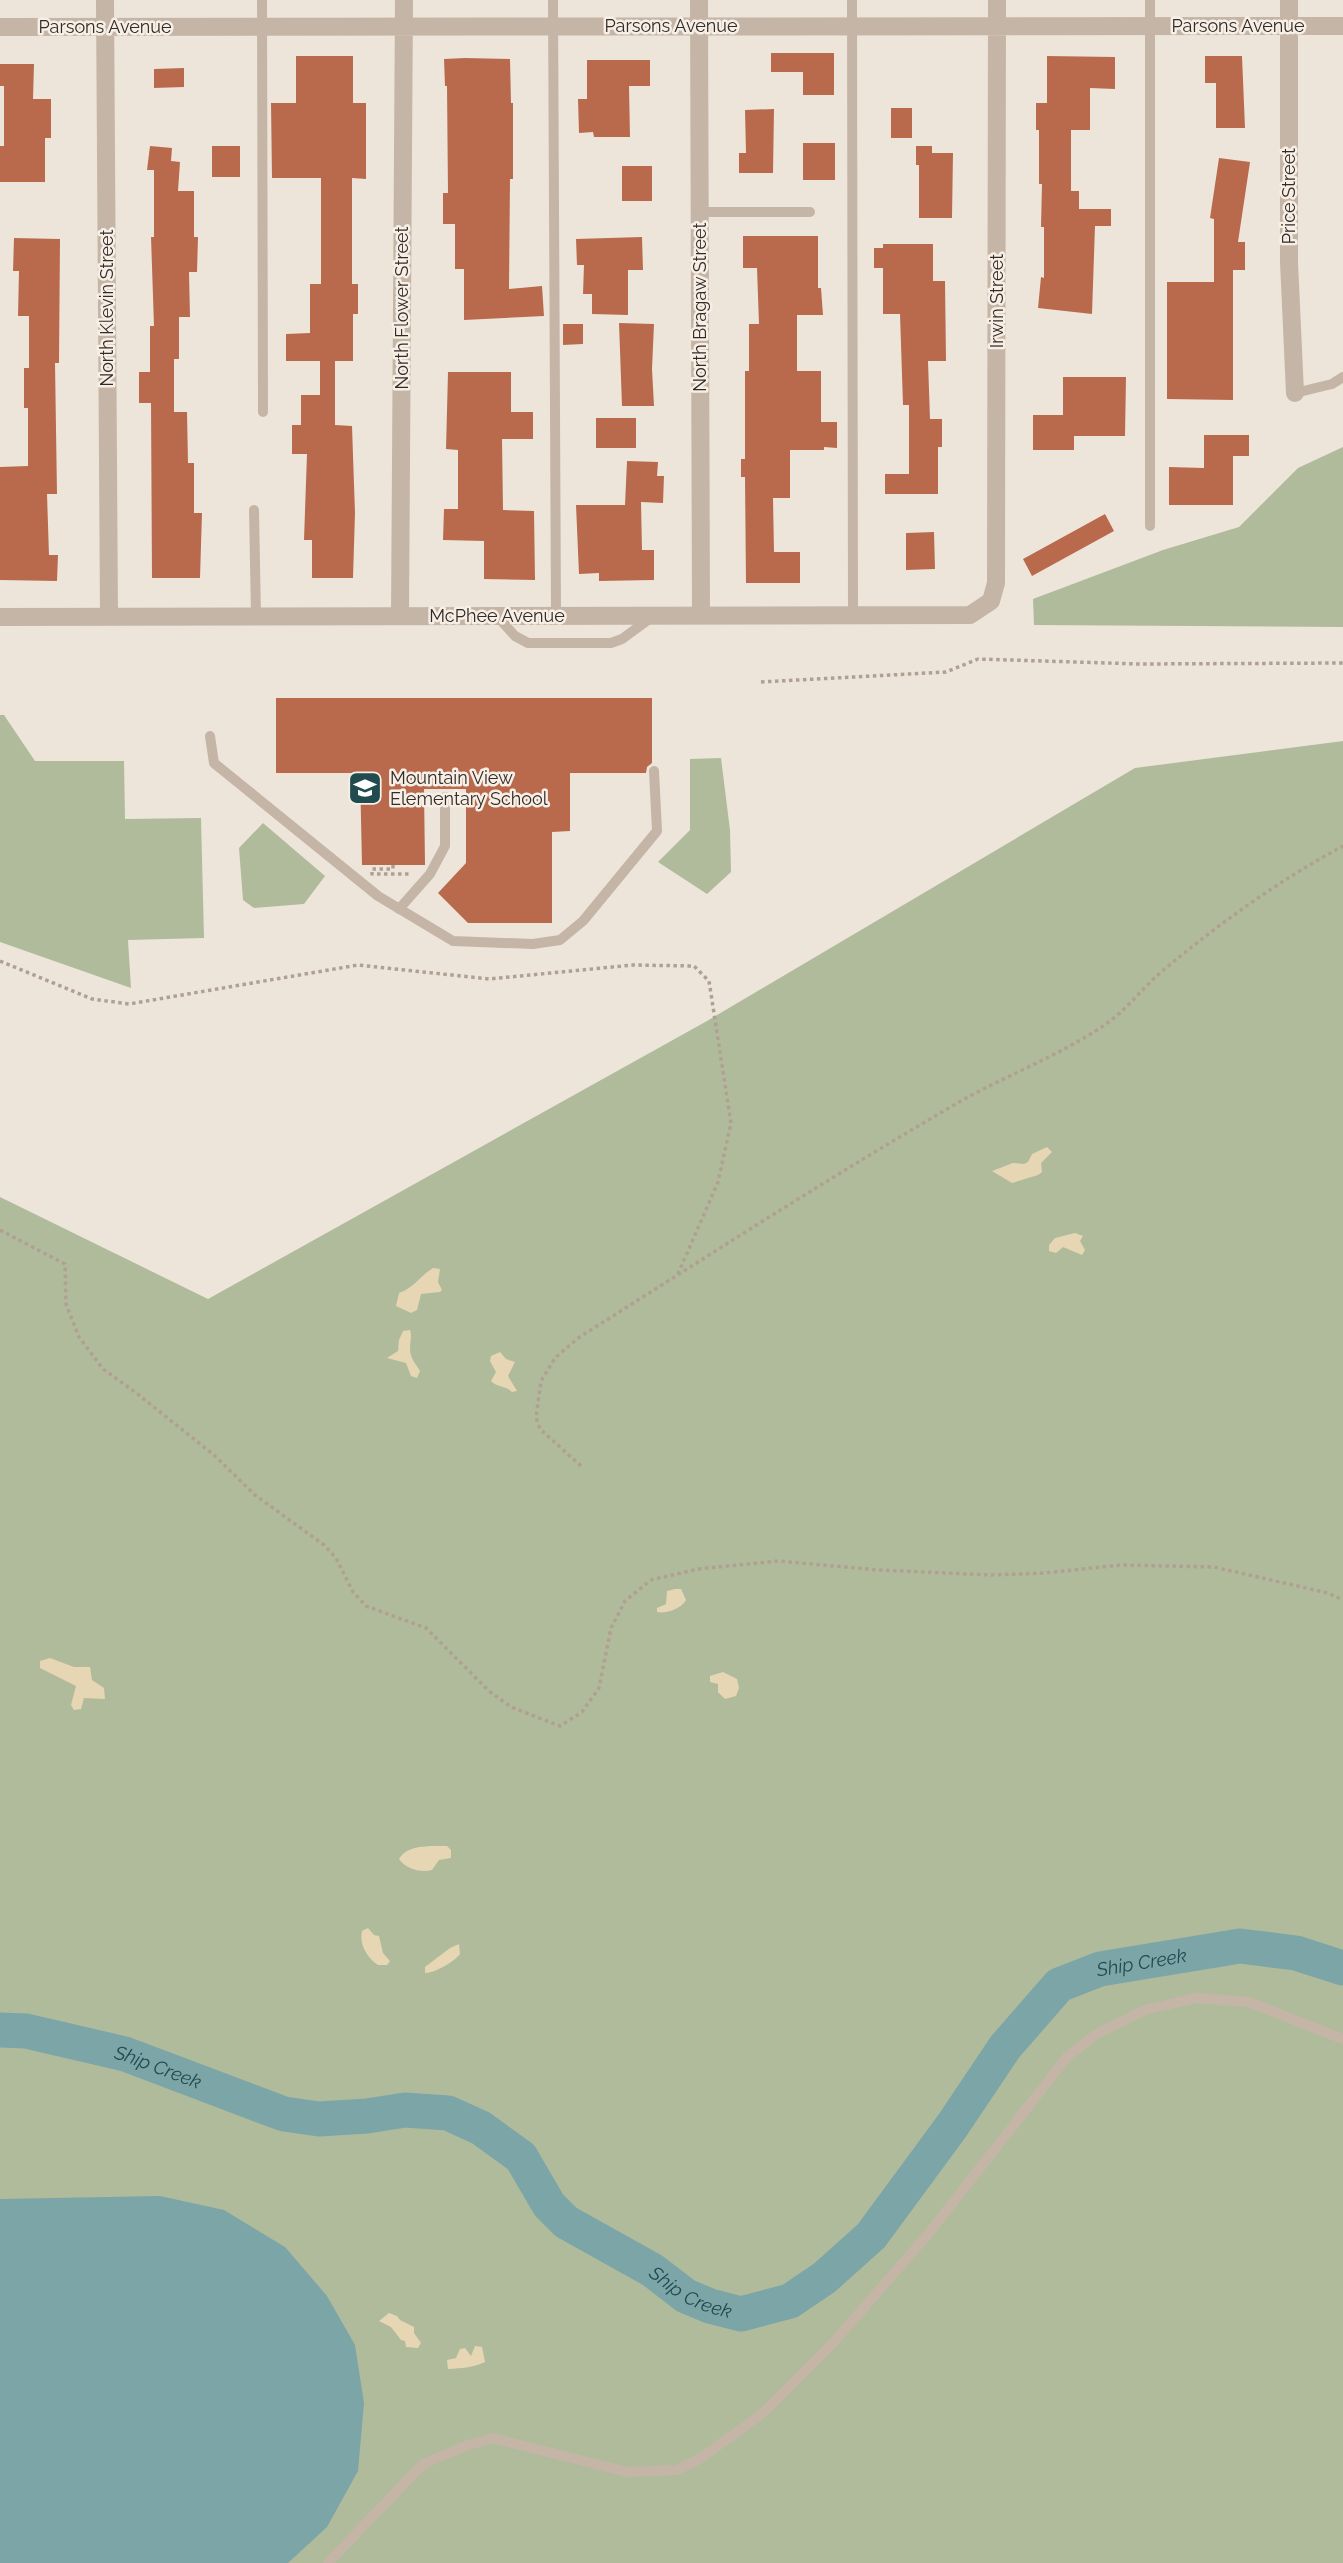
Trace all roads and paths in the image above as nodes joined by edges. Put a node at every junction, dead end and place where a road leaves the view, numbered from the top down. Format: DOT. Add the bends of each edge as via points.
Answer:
graph roads {
  1 [pos="105,0"];
  2 [pos="262,0"];
  3 [pos="404,0"];
  4 [pos="552,0"];
  5 [pos="699,0"];
  6 [pos="852,0"];
  7 [pos="997,0"];
  8 [pos="1150,0"];
  9 [pos="1290,0"];
  10 [pos="852,26"];
  11 [pos="997,26"];
  12 [pos="1150,26"];
  13 [pos="1290,26"];
  14 [pos="1343,26"];
  15 [pos="0,27"];
  16 [pos="105,27"];
  17 [pos="262,27"];
  18 [pos="404,27"];
  19 [pos="553,27"];
  20 [pos="699,27"];
  21 [pos="699,212"];
  22 [pos="810,212"];
  23 [pos="1343,377"];
  24 [pos="1294,393"];
  25 [pos="263,412"];
  26 [pos="254,510"];
  27 [pos="1150,526"];
  28 [pos="991,601"];
  29 [pos="853,614"];
  30 [pos="496,615"];
  31 [pos="556,615"];
  32 [pos="654,615"];
  33 [pos="701,615"];
  34 [pos="400,616"];
  35 [pos="0,617"];
  36 [pos="109,617"];
  37 [pos="256,617"];
  38 [pos="1343,663"];
  39 [pos="761,682"];
  40 [pos="210,736"];
  41 [pos="654,771"];
  42 [pos="445,797"];
  43 [pos="1343,846"];
  44 [pos="393,865"];
  45 [pos="430,874"];
  46 [pos="399,909"];
  47 [pos="0,961"];
  48 [pos="0,1230"];
  49 [pos="677,1276"];
  50 [pos="581,1466"];
  51 [pos="1343,1600"];
  52 [pos="1343,2039"];
  53 [pos="328,2563"];
  1 -- 16 [label="street, North Klevin Street"];
  2 -- 17 [label="lane"];
  3 -- 18 [label="street, North Flower Street"];
  4 -- 19 [label="lane"];
  5 -- 20 [label="street, North Bragaw Street"];
  6 -- 10 [label="lane"];
  7 -- 11 [label="street, Irwin Street"];
  8 -- 12 [label="lane"];
  9 -- 13 [label="street, Price Street"];
  10 -- 11 [label="street, Parsons Avenue"];
  10 -- 20 [label="street, Parsons Avenue"];
  10 -- 29 [label="lane"];
  11 -- 12 [label="street, Parsons Avenue"];
  11 -- 28 [label="street, Irwin Street" via="996,583"];
  12 -- 13 [label="street, Parsons Avenue"];
  12 -- 27 [label="lane"];
  13 -- 14 [label="street, Parsons Avenue"];
  13 -- 24 [label="street, Price Street" via="1289,262"];
  15 -- 16 [label="street, Parsons Avenue"];
  16 -- 17 [label="street, Parsons Avenue"];
  16 -- 36 [label="street, North Klevin Street"];
  17 -- 18 [label="street, Parsons Avenue"];
  17 -- 25 [label="lane"];
  18 -- 19 [label="street, Parsons Avenue"];
  18 -- 34 [label="street, North Flower Street"];
  19 -- 20 [label="street, Parsons Avenue"];
  19 -- 31 [label="lane"];
  20 -- 21 [label="street, North Bragaw Street"];
  21 -- 22 [label="lane"];
  21 -- 33 [label="street, North Bragaw Street"];
  23 -- 24 [label="lane"];
  26 -- 37 [label="lane"];
  28 -- 29 [label="street, McPhee Avenue" via="970,614"];
  29 -- 33 [label="street, McPhee Avenue"];
  30 -- 31 [label="street, McPhee Avenue"];
  30 -- 32 [label="lane" via="528,643 611,643"];
  30 -- 34 [label="street, McPhee Avenue"];
  31 -- 32 [label="street, McPhee Avenue"];
  32 -- 33 [label="street, McPhee Avenue"];
  34 -- 37 [label="street, McPhee Avenue"];
  35 -- 36 [label="street, McPhee Avenue"];
  36 -- 37 [label="street, McPhee Avenue"];
  38 -- 39 [label="path" via="978,659 946,672"];
  40 -- 46 [label="lane" via="214,762 378,897"];
  41 -- 46 [label="lane" via="657,831 583,921 560,940 533,944 453,941"];
  42 -- 45 [label="lane" via="445,846"];
  43 -- 49 [label="path" via="1302,868 1219,926 1108,1023 964,1100"];
  44 -- 45 [label="path" via="393,870 372,870 372,874"];
  45 -- 46 [label="lane"];
  47 -- 49 [label="path" via="92,999 129,1004 358,965 489,979 634,965 694,966 709,981 731,1122 718,1182"];
  48 -- 51 [label="path" via="65,1264 66,1304 79,1337 103,1369 214,1455 255,1495 324,1545 366,1605 426,1628 500,1699 559,1726 582,1712 599,1688 611,1628 625,1601 651,1580 698,1569 778,1561 990,1575 1121,1565 1214,1567"];
  49 -- 50 [label="path" via="578,1338 555,1358 541,1381 536,1417 540,1429"];
  52 -- 53 [label="lane" via="1249,2002 1196,1998 1145,2010 1095,2035 1067,2057 929,2233 834,2342 763,2413 701,2458 677,2470 627,2472 493,2438 468,2445 422,2464"];
}
